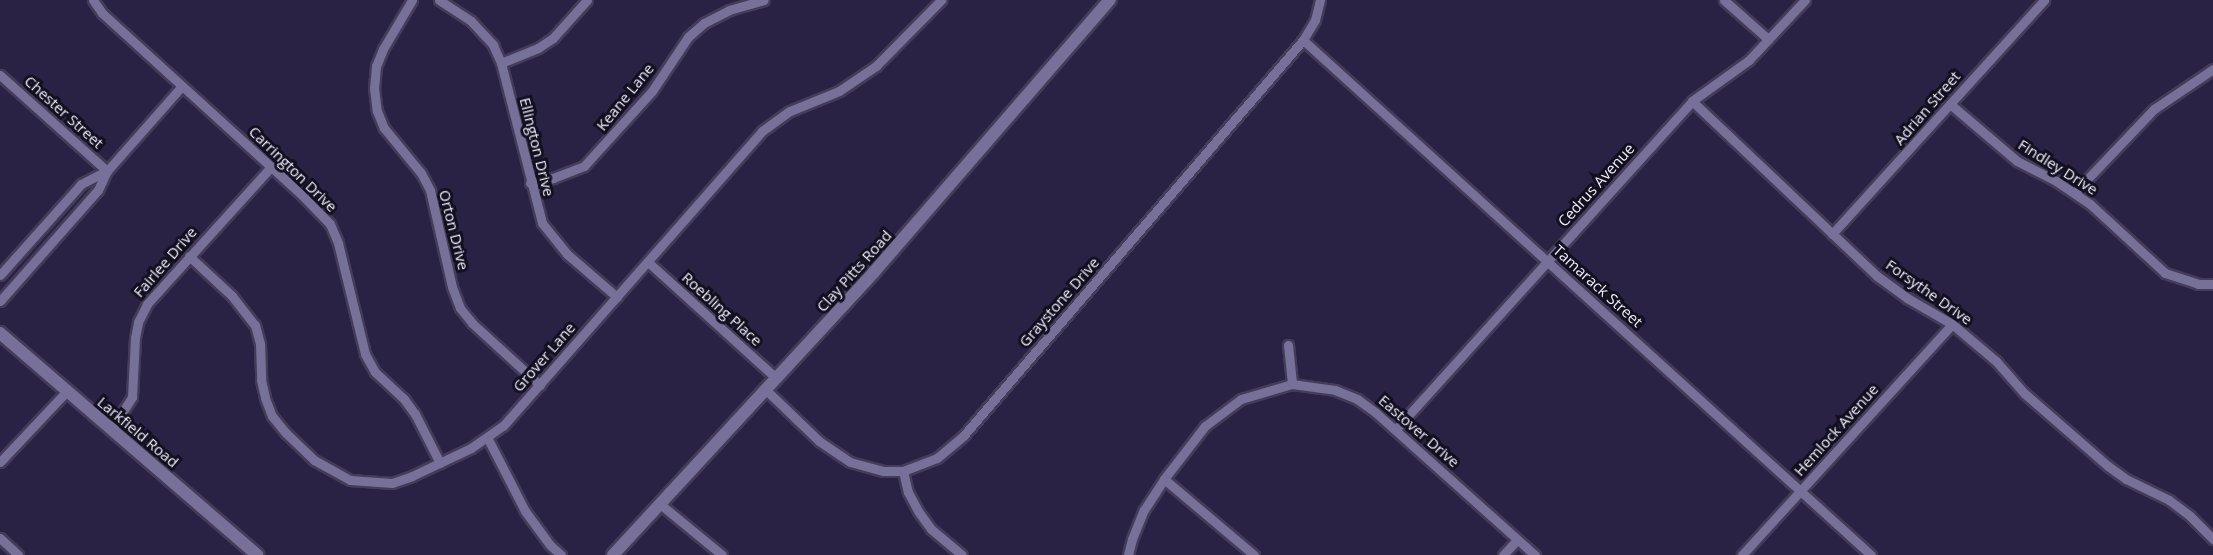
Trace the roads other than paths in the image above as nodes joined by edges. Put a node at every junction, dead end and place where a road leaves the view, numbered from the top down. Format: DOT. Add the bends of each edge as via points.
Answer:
graph roads {
  1 [pos="93,0"];
  2 [pos="412,0"];
  3 [pos="439,0"];
  4 [pos="587,0"];
  5 [pos="764,0"];
  6 [pos="941,0"];
  7 [pos="1110,0"];
  8 [pos="1320,0"];
  9 [pos="1724,0"];
  10 [pos="1805,0"];
  11 [pos="2044,0"];
  12 [pos="728,5"];
  13 [pos="1768,39"];
  14 [pos="1303,40"];
  15 [pos="501,63"];
  16 [pos="2213,69"];
  17 [pos="0,75"];
  18 [pos="181,87"];
  19 [pos="1692,101"];
  20 [pos="1950,104"];
  21 [pos="271,167"];
  22 [pos="107,171"];
  23 [pos="530,183"];
  24 [pos="2075,192"];
  25 [pos="1832,234"];
  26 [pos="189,256"];
  27 [pos="16,258"];
  28 [pos="1547,261"];
  29 [pos="648,262"];
  30 [pos="29,269"];
  31 [pos="0,275"];
  32 [pos="2213,284"];
  33 [pos="617,297"];
  34 [pos="0,301"];
  35 [pos="1952,324"];
  36 [pos="0,333"];
  37 [pos="1288,345"];
  38 [pos="776,378"];
  39 [pos="1292,384"];
  40 [pos="540,385"];
  41 [pos="765,389"];
  42 [pos="66,392"];
  43 [pos="112,428"];
  44 [pos="1396,429"];
  45 [pos="488,439"];
  46 [pos="0,462"];
  47 [pos="440,463"];
  48 [pos="903,471"];
  49 [pos="1164,479"];
  50 [pos="1800,491"];
  51 [pos="660,504"];
  52 [pos="0,538"];
  53 [pos="2213,539"];
  54 [pos="1517,540"];
  55 [pos="18,555"];
  56 [pos="257,555"];
  57 [pos="561,555"];
  58 [pos="613,555"];
  59 [pos="722,555"];
  60 [pos="962,555"];
  61 [pos="1128,555"];
  62 [pos="1254,555"];
  63 [pos="1503,555"];
  64 [pos="1535,555"];
  65 [pos="1742,555"];
  66 [pos="1871,555"];
  1 -- 18 [label="street, Carrington Drive"];
  2 -- 40 [label="street, Orton Drive" via="376,66 377,111 384,128 422,173 430,190 460,308"];
  3 -- 15 [label="street, Ellington Drive" via="484,34"];
  4 -- 15 [label="street" via="553,38"];
  5 -- 12 [label="street, Keane Lane"];
  6 -- 29 [label="street, Grover Lane" via="876,66 839,91 790,111 762,131"];
  7 -- 38 [label="street, Clay Pitts Road" via="874,272"];
  8 -- 14 [label="street, Graystone Drive" via="1315,20"];
  9 -- 13 [label="street"];
  10 -- 13 [label="street, Cedrus Avenue"];
  11 -- 20 [label="street, Adrian Street"];
  12 -- 23 [label="street, Keane Lane" via="688,37 652,91 584,166"];
  13 -- 19 [label="street, Cedrus Avenue" via="1749,60"];
  14 -- 28 [label="street, Tamarack Street"];
  14 -- 48 [label="street, Graystone Drive" via="964,435 937,458"];
  15 -- 23 [label="street, Ellington Drive"];
  16 -- 24 [label="street" via="2154,109"];
  17 -- 22 [label="street, Chester Street"];
  18 -- 21 [label="street, Carrington Drive"];
  18 -- 22 [label="street"];
  19 -- 25 [label="street, Forsythe Drive"];
  19 -- 28 [label="street, Cedrus Avenue"];
  20 -- 24 [label="street, Findley Drive" via="2017,161"];
  20 -- 25 [label="street, Adrian Street"];
  21 -- 26 [label="street, Fairlee Drive"];
  21 -- 47 [label="street, Carrington Drive" via="330,224 365,354 375,372 415,414"];
  22 -- 27 [label="street" via="81,184"];
  22 -- 30 [label="street" via="99,190"];
  23 -- 33 [label="street, Ellington Drive" via="542,223 553,239"];
  24 -- 32 [label="street, Findley Drive" via="2165,273 2198,284"];
  25 -- 35 [label="street, Forsythe Drive" via="1893,289"];
  26 -- 43 [label="street, Fairlee Drive" via="147,304 138,322 132,397"];
  26 -- 47 [label="street, Grover Lane" via="246,310 260,344 261,380 272,416 314,460 350,480 370,483 392,483"];
  27 -- 30 [label="street"];
  27 -- 31 [label="street"];
  28 -- 44 [label="street, Cedrus Avenue"];
  28 -- 50 [label="street, Tamarack Street"];
  29 -- 33 [label="street, Grover Lane"];
  29 -- 38 [label="street, Roebling Place"];
  30 -- 34 [label="street"];
  33 -- 40 [label="street, Grover Lane"];
  35 -- 50 [label="street, Hemlock Avenue"];
  35 -- 53 [label="street, Forsythe Drive" via="2108,466 2169,500"];
  36 -- 42 [label="street, Larkfield Road"];
  37 -- 39 [label="street"];
  38 -- 41 [label="street, Clay Pitts Road"];
  39 -- 44 [label="street, Eastover Drive" via="1335,390 1357,399"];
  39 -- 49 [label="street, Eastover Drive" via="1257,393 1223,410 1205,426"];
  40 -- 45 [label="street, Grover Lane"];
  41 -- 48 [label="street, Graystone Drive" via="819,441 850,462 883,471"];
  41 -- 51 [label="street, Clay Pitts Road"];
  42 -- 43 [label="street, Larkfield Road"];
  42 -- 46 [label="street"];
  43 -- 56 [label="street, Larkfield Road"];
  44 -- 54 [label="street, Eastover Drive"];
  45 -- 47 [label="street, Grover Lane"];
  45 -- 57 [label="street" via="525,511"];
  48 -- 60 [label="street" via="918,511 931,529"];
  49 -- 61 [label="street, Eastover Drive" via="1144,510"];
  49 -- 62 [label="street"];
  50 -- 65 [label="street, Hemlock Avenue"];
  50 -- 66 [label="street, Tamarack Street"];
  51 -- 58 [label="street, Clay Pitts Road"];
  51 -- 59 [label="street"];
  52 -- 55 [label="street"];
  54 -- 63 [label="street"];
  54 -- 64 [label="street, Eastover Drive"];
}
